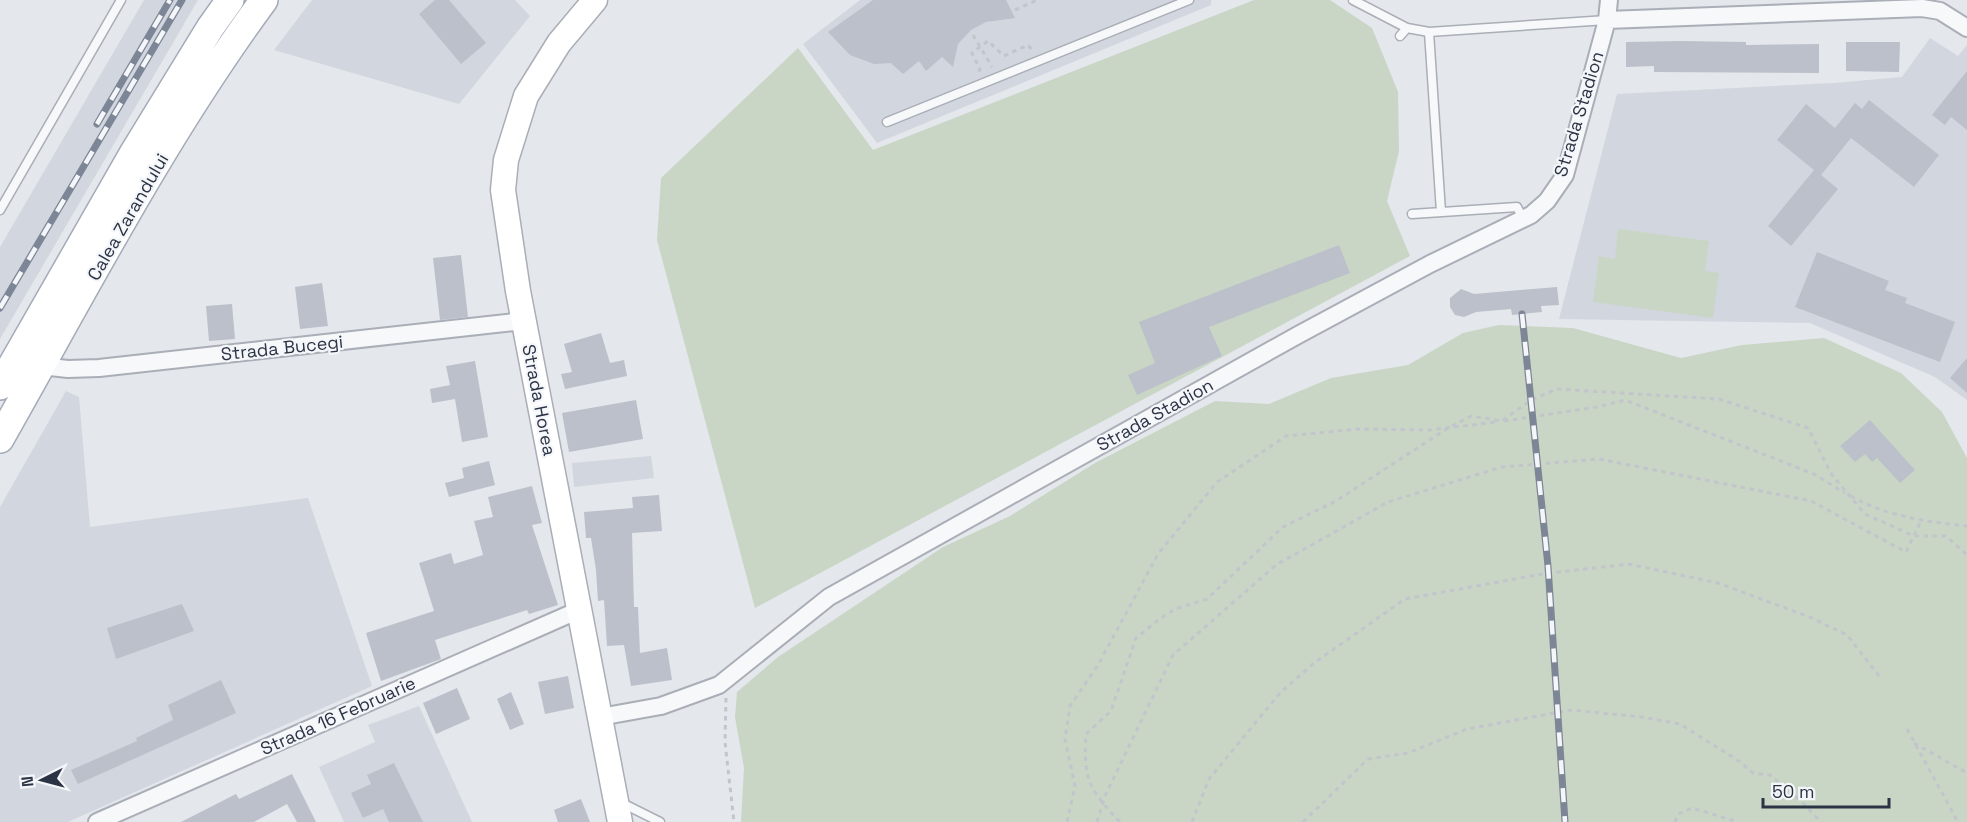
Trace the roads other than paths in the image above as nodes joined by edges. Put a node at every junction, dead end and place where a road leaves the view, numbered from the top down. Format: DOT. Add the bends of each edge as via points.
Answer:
graph roads {
  1 [pos="121,0"];
  2 [pos="230,0"];
  3 [pos="264,0"];
  4 [pos="595,0"];
  5 [pos="1189,0"];
  6 [pos="1353,0"];
  7 [pos="1609,0"];
  8 [pos="1607,20"];
  9 [pos="1407,28"];
  10 [pos="1967,28"];
  11 [pos="1429,32"];
  12 [pos="1400,36"];
  13 [pos="887,122"];
  14 [pos="0,210"];
  15 [pos="1441,212"];
  16 [pos="1412,214"];
  17 [pos="1523,219"];
  18 [pos="523,321"];
  19 [pos="41,366"];
  20 [pos="0,386"];
  21 [pos="0,439"];
  22 [pos="579,610"];
  23 [pos="600,717"];
  24 [pos="618,811"];
  25 [pos="97,822"];
  26 [pos="660,822"];
  1 -- 14 [label="lane"];
  2 -- 20 [label="main road, Calea Zarandului" via="134,152"];
  3 -- 19 [label="main road, Calea Zarandului" via="232,44 153,172"];
  4 -- 18 [label="main road, Strada Horea" via="542,67 518,117 506,160 503,190"];
  5 -- 13 [label="lane"];
  6 -- 9 [label="lane"];
  7 -- 8 [label="street, Strada Stadion"];
  8 -- 10 [label="street" via="1922,8 1940,11"];
  8 -- 11 [label="lane"];
  8 -- 17 [label="street, Strada Stadion" via="1565,175 1547,201"];
  9 -- 11 [label="lane"];
  9 -- 12 [label="lane"];
  11 -- 15 [label="lane"];
  15 -- 16 [label="lane"];
  15 -- 17 [label="lane" via="1517,207"];
  17 -- 23 [label="street, Strada Stadion" via="1298,335 829,597 719,685 670,702"];
  18 -- 19 [label="street, Strada Bucegi" via="99,368"];
  18 -- 22 [label="main road, Strada Horea"];
  19 -- 21 [label="main road, Calea Zarandului"];
  22 -- 23 [label="main road, Strada Horea"];
  22 -- 25 [label="street, Strada 16 Februarie"];
  23 -- 24 [label="main road, Strada Horea"];
  24 -- 26 [label="lane"];
}
